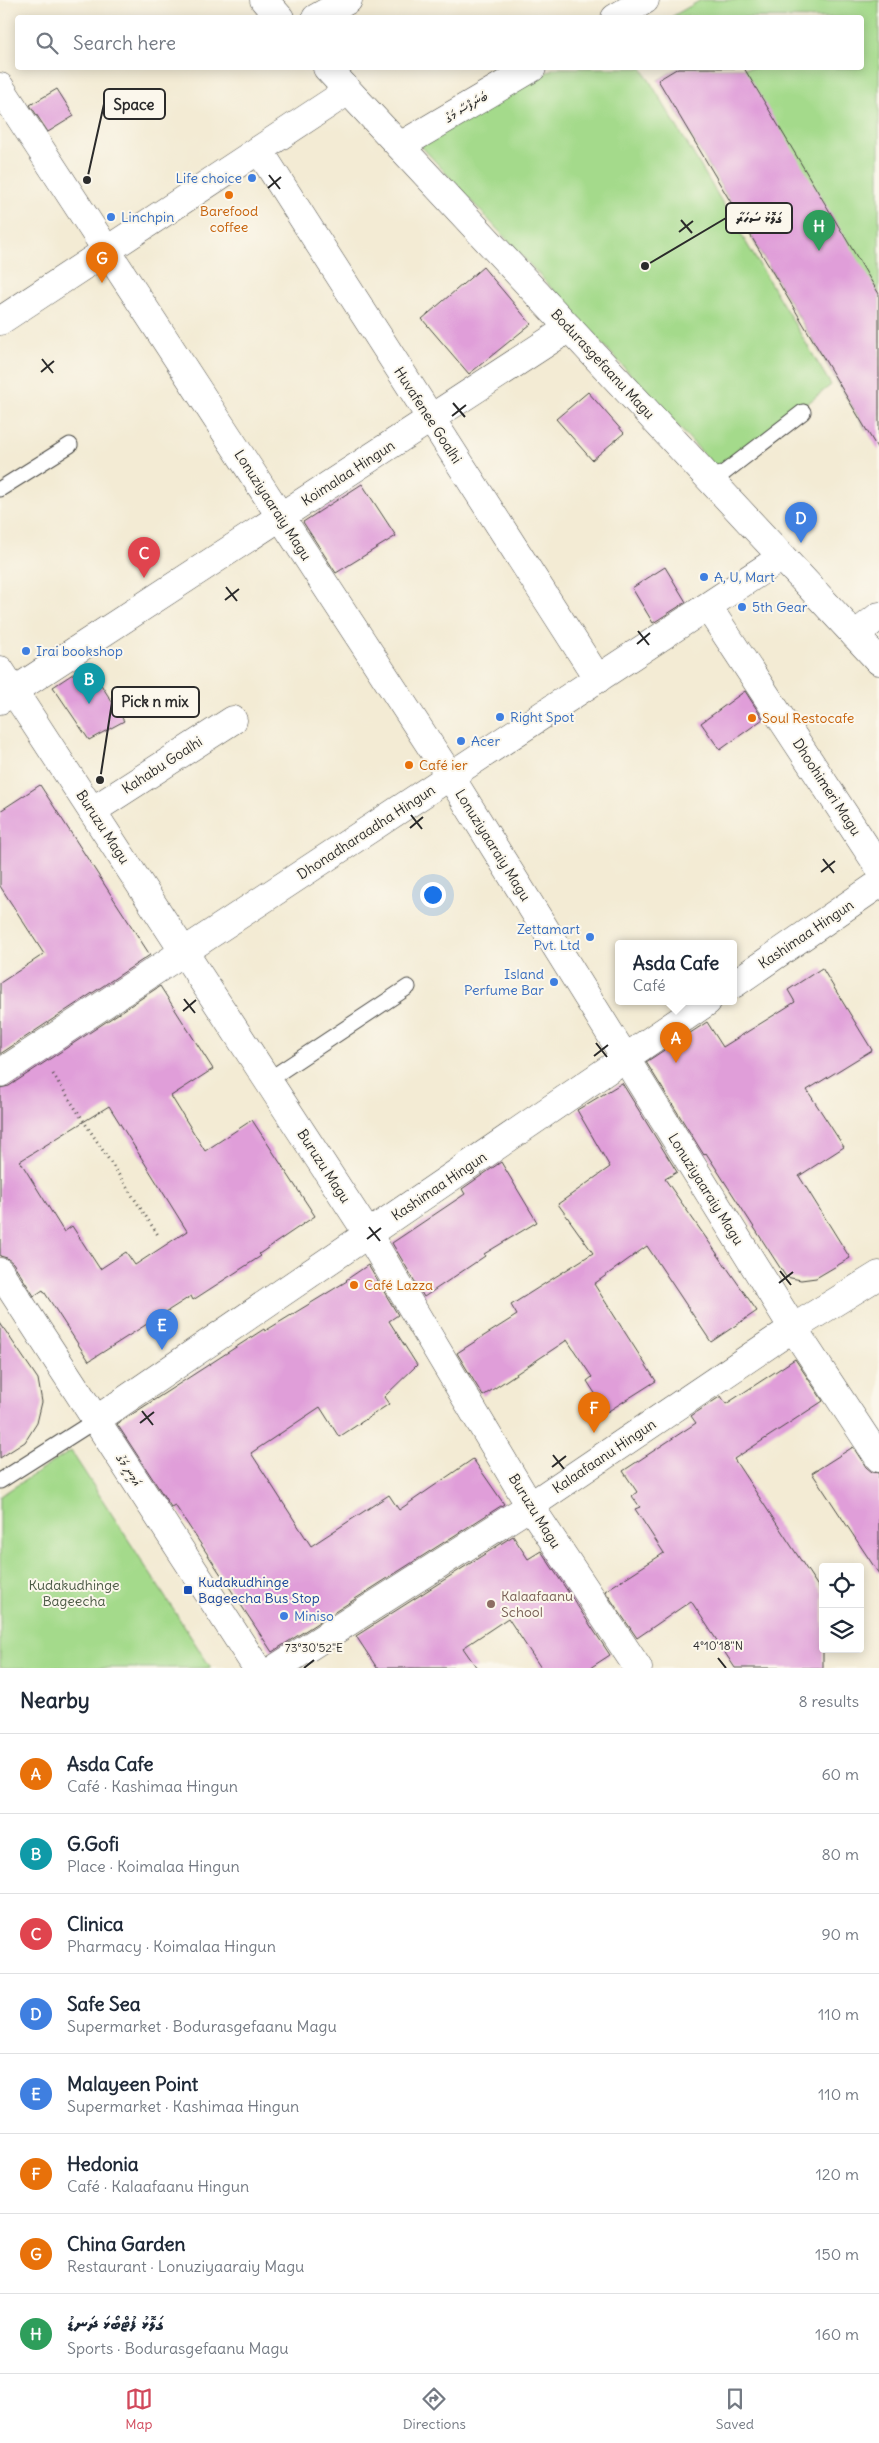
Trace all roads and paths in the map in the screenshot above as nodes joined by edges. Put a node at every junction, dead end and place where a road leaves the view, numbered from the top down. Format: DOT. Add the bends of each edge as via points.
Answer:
graph roads {
  1 [pos="264,0"];
  2 [pos="348,0"];
  3 [pos="277,15"];
  4 [pos="321,15"];
  5 [pos="328,70"];
  6 [pos="529,70"];
  7 [pos="0,87"];
  8 [pos="348,91"];
  9 [pos="400,146"];
  10 [pos="259,150"];
  11 [pos="107,250"];
  12 [pos="0,321"];
  13 [pos="569,328"];
  14 [pos="803,412"];
  15 [pos="431,419"];
  16 [pos="70,445"];
  17 [pos="712,482"];
  18 [pos="0,489"];
  19 [pos="281,517"];
  20 [pos="782,557"];
  21 [pos="708,607"];
  22 [pos="879,616"];
  23 [pos="855,635"];
  24 [pos="879,661"];
  25 [pos="598,679"];
  26 [pos="5,687"];
  27 [pos="233,720"];
  28 [pos="450,776"];
  29 [pos="92,811"];
  30 [pos="879,867"];
  31 [pos="879,884"];
  32 [pos="184,952"];
  33 [pos="737,982"];
  34 [pos="408,987"];
  35 [pos="703,1005"];
  36 [pos="36,1049"];
  37 [pos="625,1058"];
  38 [pos="0,1073"];
  39 [pos="268,1080"];
  40 [pos="368,1234"];
  41 [pos="158,1235"];
  42 [pos="0,1272"];
  43 [pos="879,1274"];
  44 [pos="793,1328"];
  45 [pos="96,1420"];
  46 [pos="879,1458"];
  47 [pos="0,1481"];
  48 [pos="530,1506"];
  49 [pos="257,1668"];
  50 [pos="276,1668"];
  51 [pos="638,1668"];
  1 -- 3 [label="street"];
  2 -- 4 [label="street"];
  5 -- 8 [label="street, Bodurasgefaanu Magu"];
  6 -- 9 [label="street, ބަނަފްސާ މަގު"];
  7 -- 11 [label="street, Lonuziyaaraiy Magu"];
  8 -- 9 [label="street, Bodurasgefaanu Magu"];
  8 -- 10 [label="street"];
  9 -- 13 [label="street, Bodurasgefaanu Magu"];
  10 -- 11 [label="street"];
  10 -- 15 [label="street, Huvafenee Goalhi"];
  11 -- 12 [label="street"];
  11 -- 19 [label="street, Lonuziyaaraiy Magu"];
  13 -- 15 [label="street, Koimalaa Hingun"];
  13 -- 17 [label="street, Bodurasgefaanu Magu"];
  14 -- 17 [label="lane"];
  15 -- 19 [label="street, Koimalaa Hingun"];
  15 -- 25 [label="street, Huvafenee Goalhi"];
  16 -- 18 [label="lane"];
  17 -- 20 [label="street, Bodurasgefaanu Magu"];
  19 -- 26 [label="street, Koimalaa Hingun"];
  19 -- 28 [label="street, Lonuziyaaraiy Magu"];
  20 -- 21 [label="street, Dhonadharaadha Hingun"];
  20 -- 23 [label="street, Bodurasgefaanu Magu"];
  21 -- 25 [label="street, Dhonadharaadha Hingun"];
  21 -- 30 [label="street, Dhoohimeri Magu"];
  22 -- 23 [label="street"];
  23 -- 24 [label="street, Bodurasgefaanu Magu"];
  25 -- 28 [label="street, Dhonadharaadha Hingun"];
  26 -- 29 [label="street, Buruzu Magu"];
  27 -- 29 [label="street, Kahabu Goalhi"];
  28 -- 32 [label="street, Dhonadharaadha Hingun"];
  28 -- 37 [label="street, Lonuziyaaraiy Magu"];
  29 -- 32 [label="street, Buruzu Magu"];
  31 -- 33 [label="street, Kashimaa Hingun"];
  32 -- 36 [label="street, Dhonadharaadha Hingun"];
  32 -- 39 [label="street, Buruzu Magu"];
  34 -- 39 [label="lane"];
  35 -- 37 [label="street, Kashimaa Hingun"];
  36 -- 38 [label="street, Dhonadharaadha Hingun"];
  36 -- 41 [label="path"];
  37 -- 40 [label="street, Kashimaa Hingun"];
  37 -- 44 [label="street, Lonuziyaaraiy Magu"];
  39 -- 40 [label="street, Buruzu Magu"];
  40 -- 45 [label="street, Kashimaa Hingun"];
  40 -- 48 [label="street, Buruzu Magu"];
  42 -- 45 [label="street, އަމީނީ މަގު"];
  43 -- 44 [label="street, Kalaafaanu Hingun"];
  44 -- 46 [label="street, Lonuziyaaraiy Magu"];
  44 -- 48 [label="street, Kalaafaanu Hingun"];
  45 -- 47 [label="lane"];
  45 -- 49 [label="street, އަމީނީ މަގު"];
  48 -- 50 [label="street, Kalaafaanu Hingun"];
  48 -- 51 [label="street, Buruzu Magu"];
}
